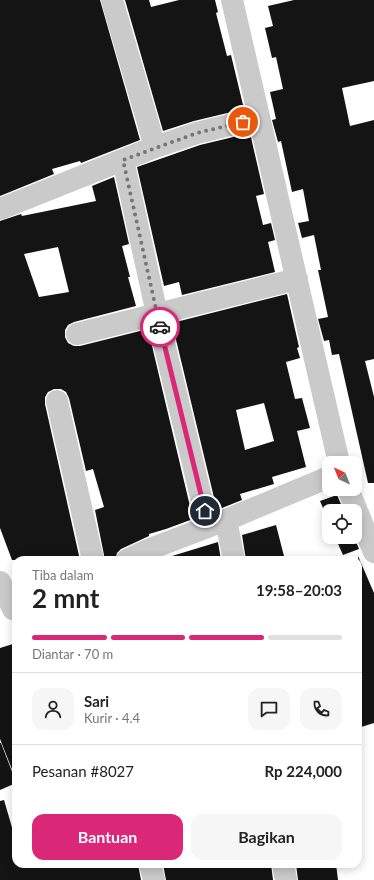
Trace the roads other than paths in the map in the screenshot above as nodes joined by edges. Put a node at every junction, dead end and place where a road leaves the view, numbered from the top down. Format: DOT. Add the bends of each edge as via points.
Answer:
graph roads {
  1 [pos="112,0"];
  2 [pos="232,0"];
  3 [pos="258,118"];
  4 [pos="155,147"];
  5 [pos="123,160"];
  6 [pos="0,209"];
  7 [pos="297,279"];
  8 [pos="157,314"];
  9 [pos="77,334"];
  10 [pos="57,401"];
  11 [pos="337,456"];
  12 [pos="322,480"];
  13 [pos="351,496"];
  14 [pos="217,523"];
  15 [pos="374,552"];
  16 [pos="92,556"];
  17 [pos="135,556"];
  18 [pos="232,556"];
  19 [pos="0,582"];
  20 [pos="10,610"];
  21 [pos="151,868"];
  22 [pos="284,868"];
  23 [pos="154,880"];
  24 [pos="286,880"];
  1 -- 4 [label="street"];
  2 -- 3 [label="street"];
  3 -- 4 [label="street" via="197,133"];
  3 -- 7 [label="street"];
  4 -- 5 [label="street"];
  5 -- 6 [label="street"];
  5 -- 8 [label="street"];
  7 -- 8 [label="street"];
  7 -- 11 [label="street"];
  8 -- 9 [label="street"];
  8 -- 14 [label="street"];
  10 -- 16 [label="street"];
  12 -- 14 [label="street"];
  13 -- 15 [label="street"];
  14 -- 17 [label="street"];
  14 -- 18 [label="street"];
  19 -- 20 [label="street"];
  21 -- 23 [label="street"];
  22 -- 24 [label="street"];
}
